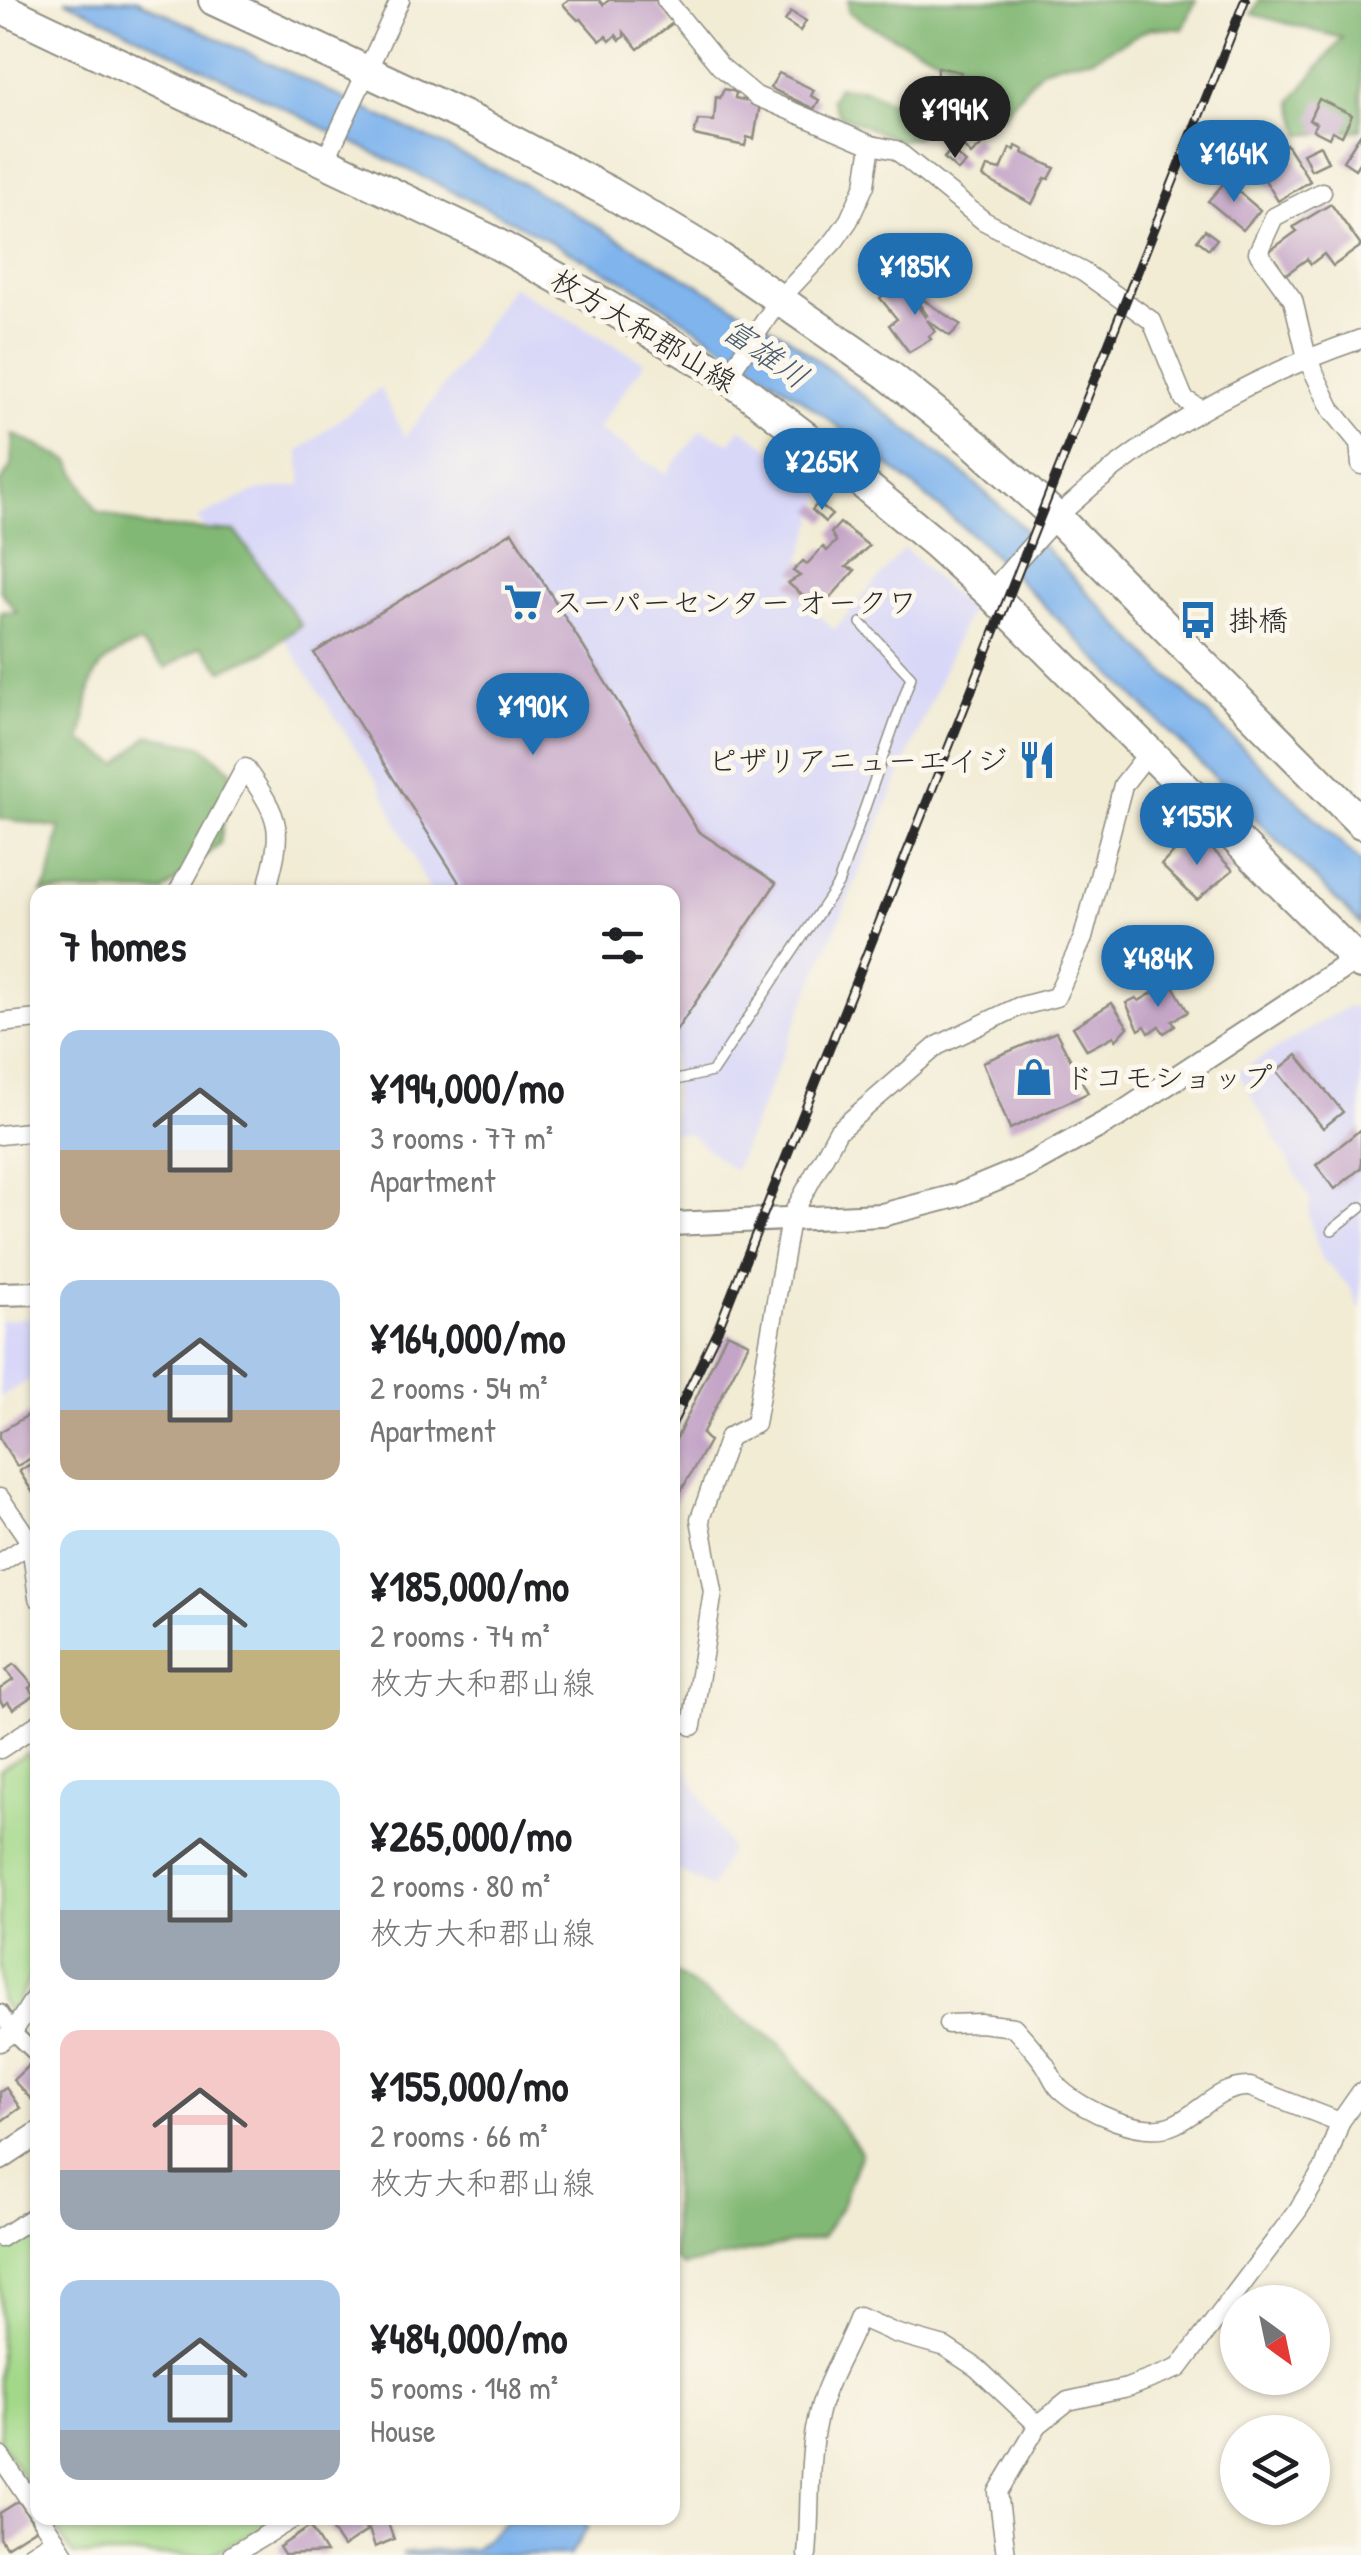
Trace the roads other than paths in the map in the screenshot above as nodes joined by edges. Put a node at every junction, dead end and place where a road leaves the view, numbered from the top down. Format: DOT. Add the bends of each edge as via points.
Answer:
graph roads {
  1 [pos="214,0"];
  2 [pos="400,0"];
  3 [pos="666,0"];
  4 [pos="0,7"];
  5 [pos="366,73"];
  6 [pos="871,145"];
  7 [pos="325,161"];
  8 [pos="1322,192"];
  9 [pos="779,300"];
  10 [pos="1361,338"];
  11 [pos="1307,358"];
  12 [pos="727,377"];
  13 [pos="1200,408"];
  14 [pos="1361,466"];
  15 [pos="1057,518"];
  16 [pos="990,593"];
  17 [pos="861,622"];
  18 [pos="1149,752"];
  19 [pos="1361,823"];
  20 [pos="182,885"];
  21 [pos="268,885"];
  22 [pos="1359,960"];
  23 [pos="30,1020"];
  24 [pos="0,1024"];
  25 [pos="680,1079"];
  26 [pos="30,1132"];
  27 [pos="0,1136"];
  28 [pos="1361,1207"];
  29 [pos="790,1219"];
  30 [pos="680,1224"];
  31 [pos="1332,1230"];
  32 [pos="30,1293"];
  33 [pos="0,1294"];
  34 [pos="0,1498"];
  35 [pos="30,1536"];
  36 [pos="30,1544"];
  37 [pos="0,1563"];
  38 [pos="692,1726"];
  39 [pos="30,1729"];
  40 [pos="0,1749"];
  41 [pos="30,2003"];
  42 [pos="0,2012"];
  43 [pos="948,2024"];
  44 [pos="6,2037"];
  45 [pos="30,2051"];
  46 [pos="1361,2092"];
  47 [pos="1340,2122"];
  48 [pos="30,2139"];
  49 [pos="0,2159"];
  50 [pos="30,2219"];
  51 [pos="0,2238"];
  52 [pos="1038,2424"];
  53 [pos="0,2456"];
  54 [pos="30,2501"];
  55 [pos="46,2525"];
  56 [pos="282,2525"];
  57 [pos="60,2547"];
  58 [pos="30,2555"];
  59 [pos="232,2555"];
  60 [pos="807,2555"];
  61 [pos="1006,2555"];
  1 -- 5 [label="main road"];
  2 -- 5 [label="street"];
  3 -- 6 [label="street" via="720,66 756,96"];
  4 -- 7 [label="main road, 枚方大和郡山線"];
  5 -- 7 [label="street"];
  5 -- 9 [label="main road" via="609,192"];
  6 -- 9 [label="street" via="858,204 835,240"];
  6 -- 13 [label="street" via="896,150 984,221 1084,272 1152,321 1184,399"];
  7 -- 12 [label="main road, 枚方大和郡山線" via="488,240"];
  8 -- 11 [label="street" via="1274,217 1258,252 1293,300"];
  9 -- 12 [label="street"];
  9 -- 15 [label="main road" via="887,374"];
  10 -- 11 [label="street"];
  11 -- 13 [label="street"];
  11 -- 14 [label="street" via="1332,410 1359,443"];
  12 -- 16 [label="main road, 枚方大和郡山線"];
  13 -- 15 [label="street"];
  15 -- 16 [label="street"];
  15 -- 19 [label="main road"];
  16 -- 18 [label="main road, 枚方大和郡山線"];
  17 -- 25 [label="lane" via="911,677 838,884 712,1072"];
  18 -- 22 [label="main road, 枚方大和郡山線"];
  18 -- 29 [label="street" via="1123,785 1083,938 1056,998 1018,1007 937,1046 838,1132"];
  20 -- 21 [label="street" via="244,768 272,806 279,845"];
  22 -- 29 [label="street" via="1022,1170 882,1215"];
  23 -- 24 [label="street"];
  26 -- 27 [label="street"];
  28 -- 31 [label="lane"];
  29 -- 30 [label="street"];
  29 -- 38 [label="street" via="755,1424 729,1437 700,1520 713,1591"];
  32 -- 33 [label="street"];
  34 -- 35 [label="street"];
  36 -- 37 [label="street"];
  39 -- 40 [label="street"];
  41 -- 44 [label="street"];
  42 -- 44 [label="street"];
  43 -- 47 [label="street" via="1014,2027 1056,2086 1118,2122 1172,2126 1240,2087"];
  44 -- 45 [label="street"];
  46 -- 47 [label="street"];
  47 -- 52 [label="street" via="1325,2166 1298,2210 1179,2368 1068,2401"];
  48 -- 49 [label="street"];
  50 -- 51 [label="street"];
  52 -- 60 [label="street" via="945,2346 859,2317 816,2420"];
  52 -- 61 [label="street" via="998,2492"];
  53 -- 54 [label="street"];
  55 -- 57 [label="street"];
  56 -- 59 [label="street"];
  57 -- 58 [label="street"];
}
